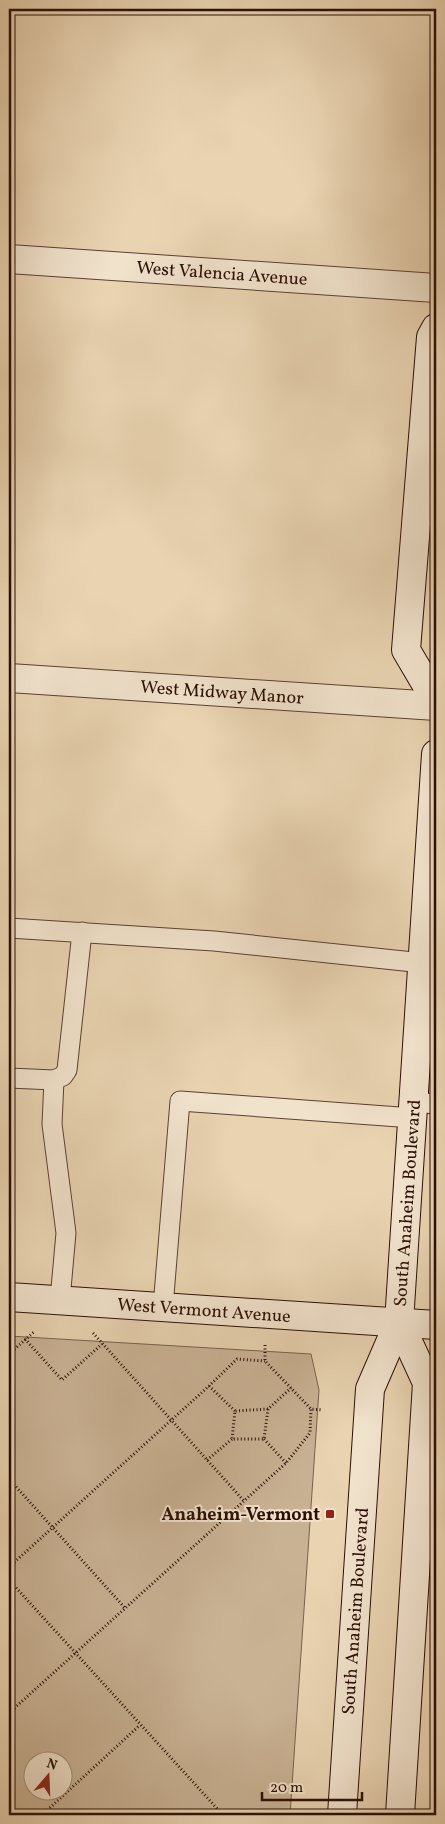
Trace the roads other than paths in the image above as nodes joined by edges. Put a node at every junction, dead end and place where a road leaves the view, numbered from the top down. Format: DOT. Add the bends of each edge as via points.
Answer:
graph roads {
  1 [pos="9,259"];
  2 [pos="436,288"];
  3 [pos="436,328"];
  4 [pos="9,678"];
  5 [pos="436,701"];
  6 [pos="436,706"];
  7 [pos="436,754"];
  8 [pos="9,928"];
  9 [pos="82,932"];
  10 [pos="423,963"];
  11 [pos="9,1078"];
  12 [pos="54,1080"];
  13 [pos="421,1108"];
  14 [pos="9,1297"];
  15 [pos="60,1300"];
  16 [pos="163,1307"];
  17 [pos="399,1322"];
  18 [pos="436,1325"];
  19 [pos="342,1815"];
  20 [pos="400,1815"];
  1 -- 2 [label="main road, West Valencia Avenue"];
  3 -- 5 [label="main road" via="431,337 406,650"];
  4 -- 6 [label="main road, West Midway Manor"];
  7 -- 10 [label="main road, South Anaheim Boulevard"];
  8 -- 9 [label="lane"];
  9 -- 10 [label="lane" via="214,941"];
  9 -- 12 [label="lane" via="67,1070"];
  10 -- 13 [label="main road, South Anaheim Boulevard"];
  11 -- 12 [label="lane"];
  12 -- 15 [label="lane" via="52,1124 66,1233"];
  13 -- 16 [label="lane" via="180,1101"];
  13 -- 17 [label="main road, South Anaheim Boulevard"];
  14 -- 15 [label="main road, West Vermont Avenue"];
  15 -- 16 [label="main road, West Vermont Avenue"];
  16 -- 17 [label="main road, West Vermont Avenue"];
  17 -- 18 [label="main road, West Vermont Avenue"];
  17 -- 19 [label="main road, South Anaheim Boulevard" via="370,1388"];
  17 -- 20 [label="main road, South Anaheim Boulevard" via="427,1383"];
}
